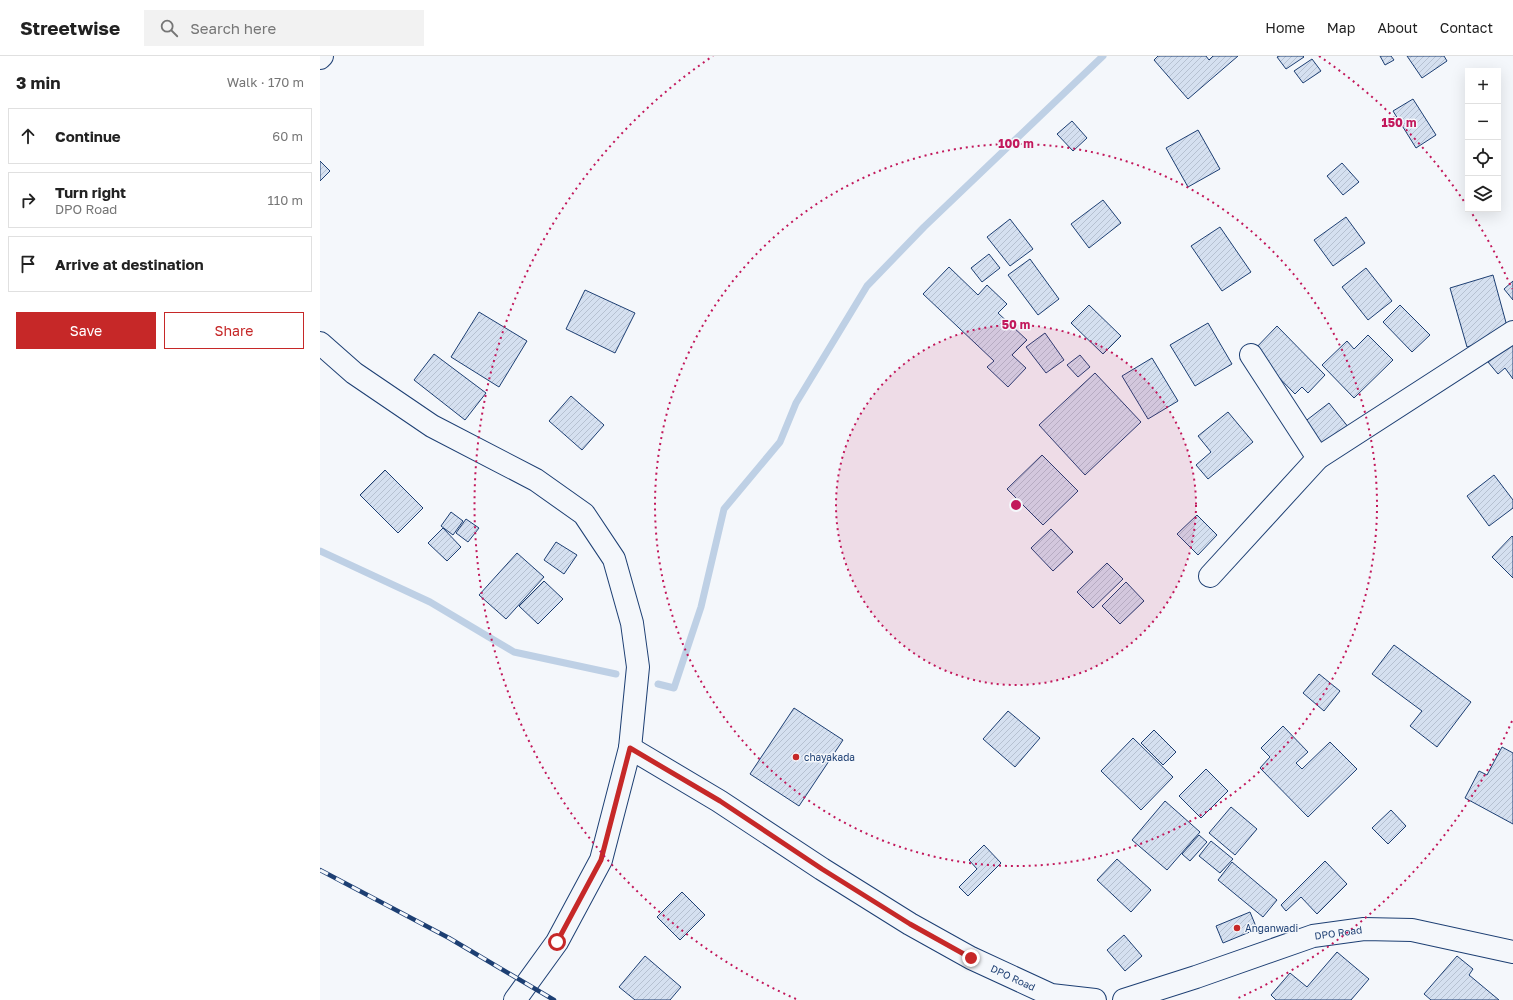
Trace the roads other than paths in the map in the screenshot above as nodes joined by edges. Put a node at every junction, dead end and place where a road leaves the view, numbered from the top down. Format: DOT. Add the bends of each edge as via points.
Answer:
graph roads {
  1 [pos="1513,332"];
  2 [pos="320,344"];
  3 [pos="1251,355"];
  4 [pos="1318,458"];
  5 [pos="1210,576"];
  6 [pos="630,748"];
  7 [pos="1513,952"];
  8 [pos="515,1000"];
  9 [pos="1095,1000"];
  10 [pos="1124,1000"];
  1 -- 4 [label="street"];
  2 -- 6 [label="street" via="354,372 432,426 536,480 584,514 614,559 632,623 638,667"];
  3 -- 4 [label="street"];
  4 -- 5 [label="street"];
  6 -- 8 [label="street" via="601,860 557,942"];
  6 -- 9 [label="street, DPO Road" via="720,801 869,899 971,958 1051,995"];
  7 -- 10 [label="street, DPO Road" via="1412,930 1364,929 1313,936"];
}
